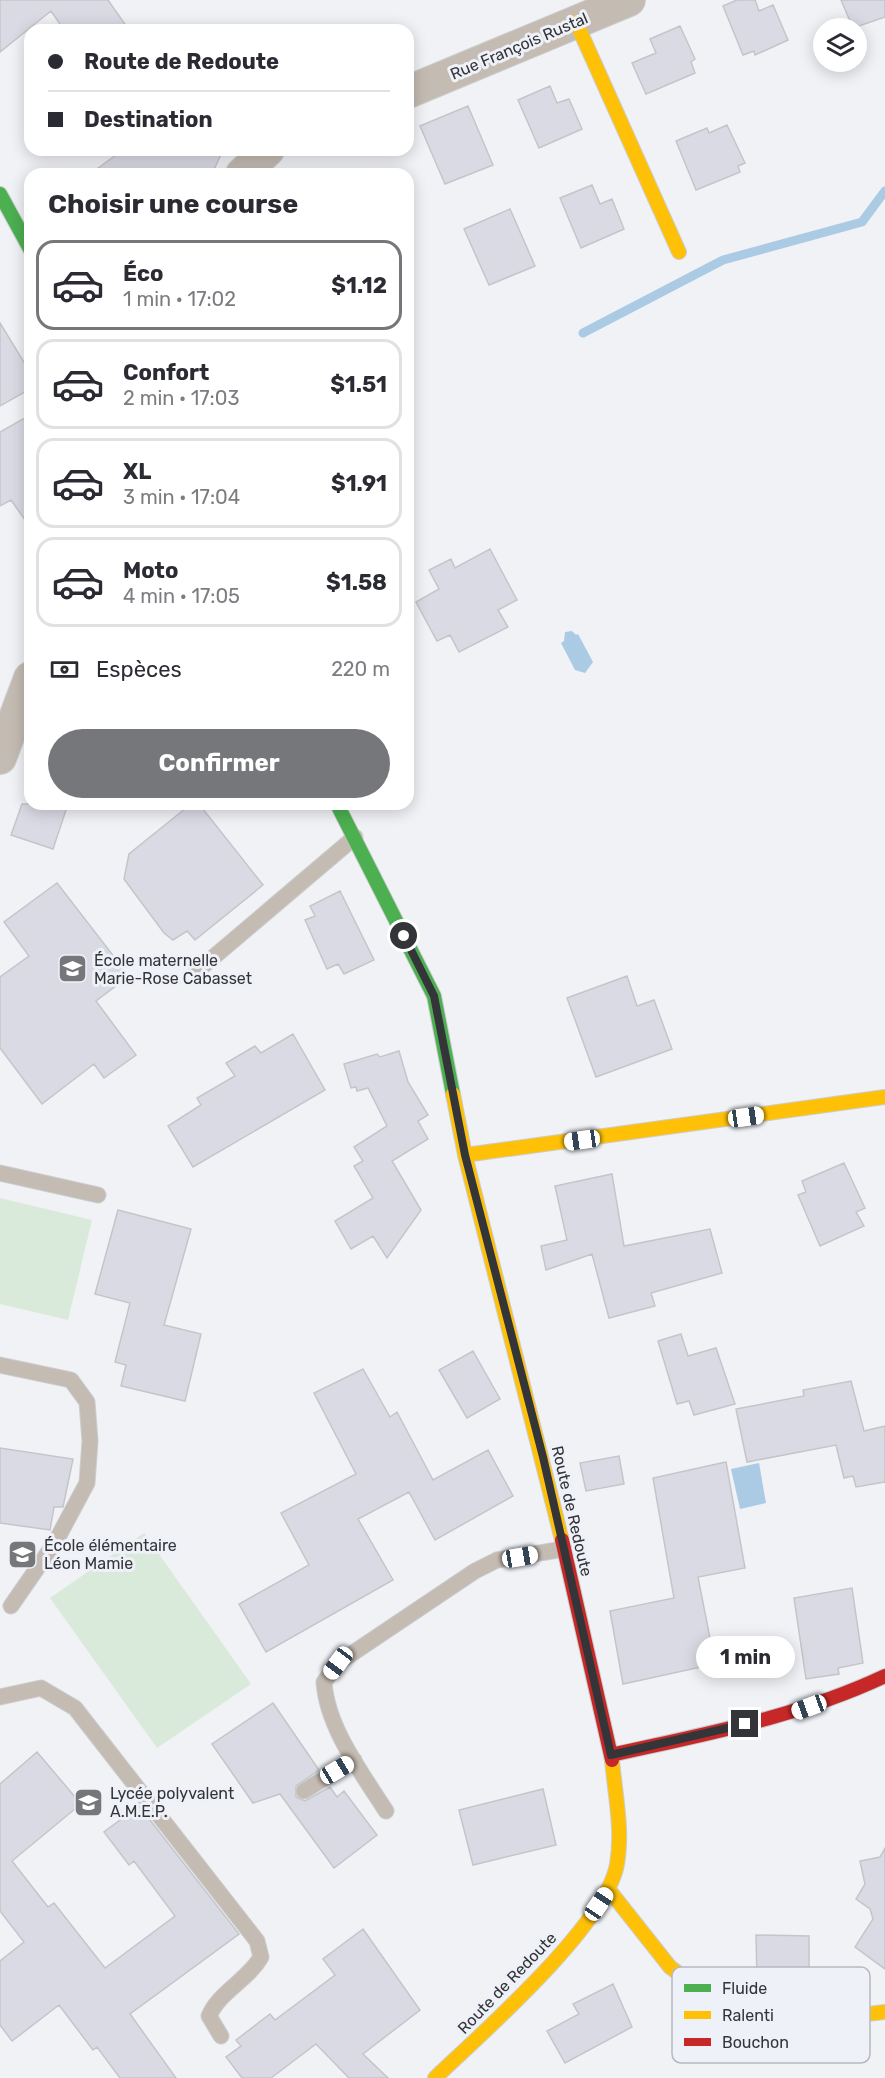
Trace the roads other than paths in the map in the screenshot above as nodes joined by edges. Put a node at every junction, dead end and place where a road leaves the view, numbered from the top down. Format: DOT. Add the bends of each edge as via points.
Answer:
graph roads {
  1 [pos="630,0"];
  2 [pos="576,22"];
  3 [pos="414,90"];
  4 [pos="262,156"];
  5 [pos="248,168"];
  6 [pos="0,194"];
  7 [pos="24,238"];
  8 [pos="679,252"];
  9 [pos="24,692"];
  10 [pos="2,741"];
  11 [pos="340,810"];
  12 [pos="355,837"];
  13 [pos="196,972"];
  14 [pos="885,1097"];
  15 [pos="465,1155"];
  16 [pos="0,1173"];
  17 [pos="98,1195"];
  18 [pos="0,1365"];
  19 [pos="564,1549"];
  20 [pos="11,1606"];
  21 [pos="885,1676"];
  22 [pos="0,1697"];
  23 [pos="611,1755"];
  24 [pos="354,1760"];
  25 [pos="304,1791"];
  26 [pos="386,1811"];
  27 [pos="609,1890"];
  28 [pos="672,1968"];
  29 [pos="885,2012"];
  30 [pos="870,2015"];
  31 [pos="221,2036"];
  32 [pos="435,2078"];
  1 -- 2 [label="street, Rue François Rustal"];
  2 -- 3 [label="street, Rue François Rustal"];
  2 -- 8 [label="main road"];
  4 -- 5 [label="street"];
  6 -- 7 [label="main road"];
  9 -- 10 [label="street"];
  11 -- 12 [label="main road, Route de Redoute"];
  12 -- 13 [label="lane"];
  12 -- 15 [label="main road, Route de Redoute" via="434,996"];
  14 -- 15 [label="main road"];
  15 -- 19 [label="main road, Route de Redoute"];
  16 -- 17 [label="lane"];
  18 -- 20 [label="lane" via="71,1380 87,1402 90,1440 87,1483 57,1540"];
  19 -- 23 [label="main road, Route de Redoute"];
  19 -- 24 [label="lane" via="497,1560 338,1663 324,1682 325,1701"];
  21 -- 23 [label="main road" via="790,1713"];
  22 -- 31 [label="lane" via="41,1688 75,1708 257,1941 261,1957 255,1968 213,2006 209,2016"];
  23 -- 27 [label="main road, Route de Redoute" via="620,1836 617,1866"];
  24 -- 25 [label="lane"];
  24 -- 26 [label="lane"];
  27 -- 28 [label="main road"];
  27 -- 32 [label="main road, Route de Redoute" via="579,1933"];
  29 -- 30 [label="main road"];
}
